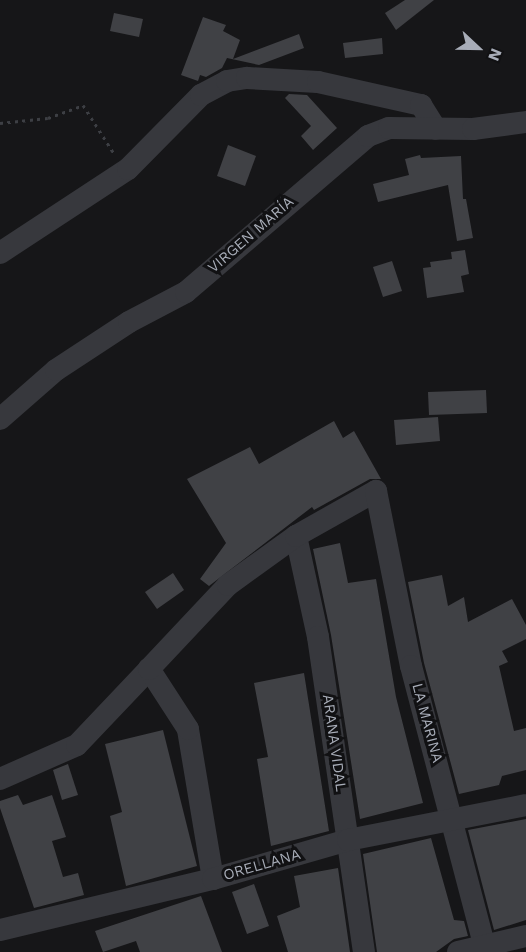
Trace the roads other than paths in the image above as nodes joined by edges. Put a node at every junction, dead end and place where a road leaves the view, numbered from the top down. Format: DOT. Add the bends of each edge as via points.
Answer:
graph roads {
  1 [pos="526,122"];
  2 [pos="436,129"];
  3 [pos="0,253"];
  4 [pos="0,419"];
  5 [pos="296,536"];
  6 [pos="149,669"];
  7 [pos="0,779"];
  8 [pos="526,805"];
  9 [pos="452,819"];
  10 [pos="348,840"];
  11 [pos="213,879"];
  12 [pos="0,930"];
  13 [pos="526,936"];
  14 [pos="485,949"];
  15 [pos="364,952"];
  16 [pos="458,952"];
  1 -- 2 [label="street, VIRGEN MARÍA"];
  2 -- 3 [label="street" via="421,105 318,82 247,78 214,86 128,169"];
  2 -- 4 [label="street, VIRGEN MARÍA" via="389,128 368,136 186,292 129,322 56,370"];
  5 -- 6 [label="street" via="228,585"];
  5 -- 9 [label="street, LA MARINA" via="376,491 411,666"];
  5 -- 10 [label="street, ARANA VIDAL" via="318,637"];
  6 -- 7 [label="street" via="77,745"];
  6 -- 11 [label="street" via="188,729"];
  8 -- 9 [label="street, ORELLANA"];
  9 -- 10 [label="street, ORELLANA"];
  9 -- 14 [label="street, LA MARINA"];
  10 -- 11 [label="street, ORELLANA"];
  10 -- 15 [label="street, ARANA VIDAL"];
  11 -- 12 [label="street, ORELLANA"];
  13 -- 14 [label="street"];
  14 -- 16 [label="street"];
}
